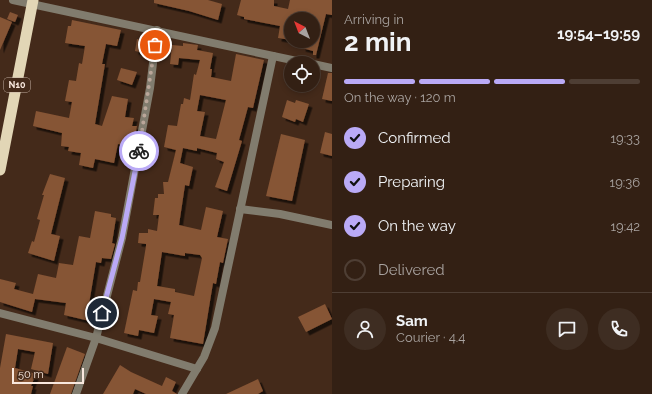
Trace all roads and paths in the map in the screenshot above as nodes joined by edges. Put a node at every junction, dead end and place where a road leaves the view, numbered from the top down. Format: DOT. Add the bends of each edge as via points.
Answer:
graph roads {
  1 [pos="13,0"];
  2 [pos="32,2"];
  3 [pos="157,30"];
  4 [pos="273,56"];
  5 [pos="284,58"];
  6 [pos="320,65"];
  7 [pos="332,68"];
  8 [pos="0,170"];
  9 [pos="240,209"];
  10 [pos="332,225"];
  11 [pos="0,313"];
  12 [pos="96,338"];
  13 [pos="197,369"];
  14 [pos="76,394"];
  15 [pos="182,394"];
  1 -- 2 [label="street"];
  2 -- 3 [label="street"];
  2 -- 8 [label="highway, N10"];
  3 -- 4 [label="street"];
  3 -- 12 [label="street" via="133,187"];
  4 -- 5 [label="street"];
  4 -- 9 [label="street"];
  6 -- 7 [label="street"];
  9 -- 10 [label="street"];
  9 -- 13 [label="street" via="215,328 210,345"];
  11 -- 12 [label="street"];
  12 -- 13 [label="street"];
  12 -- 14 [label="street"];
  13 -- 15 [label="street"];
}
